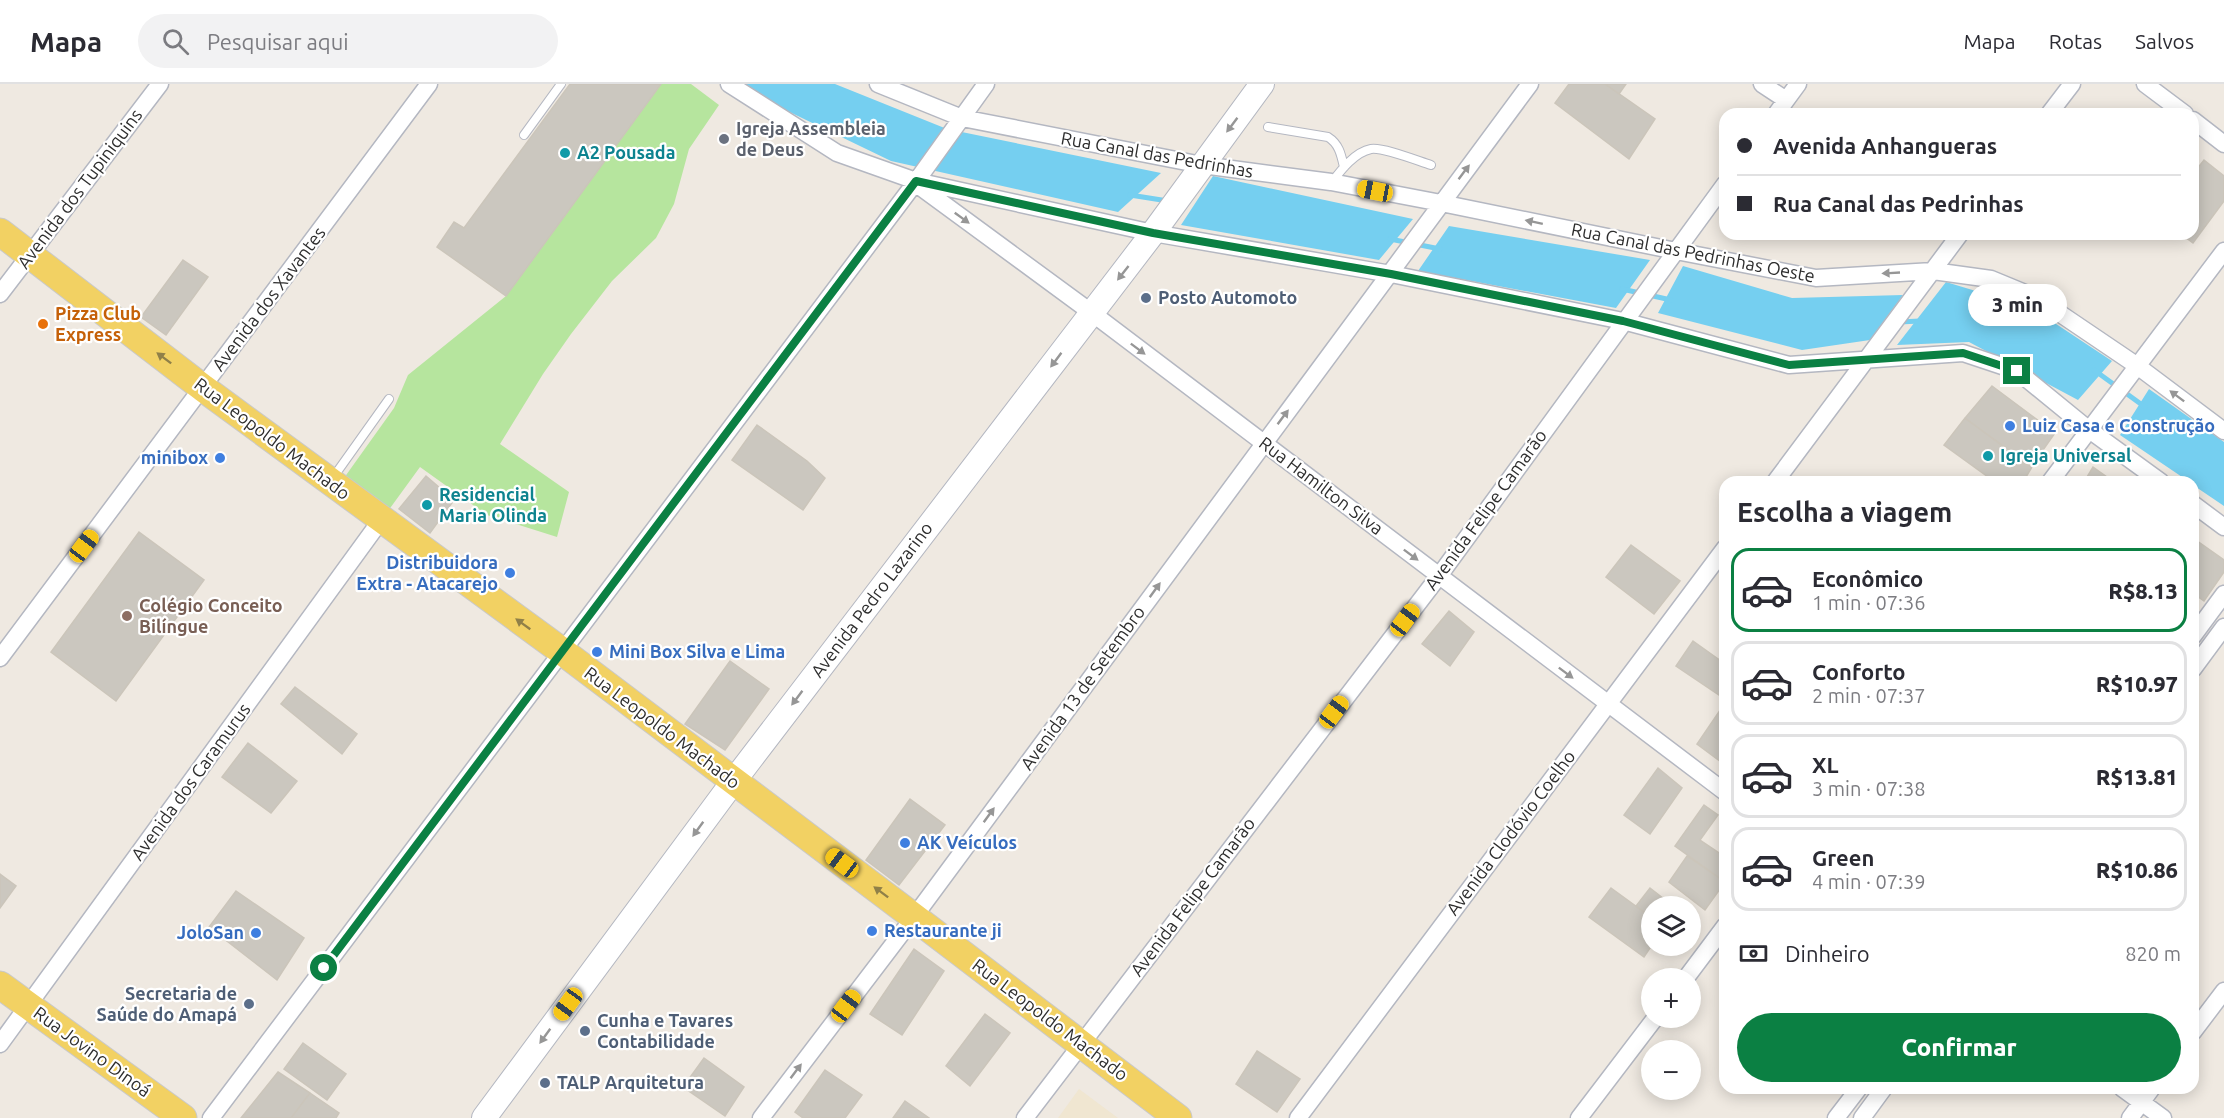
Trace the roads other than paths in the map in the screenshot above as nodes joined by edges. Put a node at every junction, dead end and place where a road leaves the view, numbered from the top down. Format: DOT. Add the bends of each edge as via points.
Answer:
graph roads {
  1 [pos="160,84"];
  2 [pos="429,84"];
  3 [pos="561,84"];
  4 [pos="729,84"];
  5 [pos="878,84"];
  6 [pos="986,84"];
  7 [pos="1262,84"];
  8 [pos="1530,84"];
  9 [pos="1762,84"];
  10 [pos="1798,84"];
  11 [pos="2072,84"];
  12 [pos="2145,84"];
  13 [pos="1781,107"];
  14 [pos="2054,108"];
  15 [pos="2177,108"];
  16 [pos="959,121"];
  17 [pos="2199,125"];
  18 [pos="1268,127"];
  19 [pos="524,135"];
  20 [pos="2224,144"];
  21 [pos="1202,165"];
  22 [pos="1431,165"];
  23 [pos="1344,167"];
  24 [pos="918,179"];
  25 [pos="1331,182"];
  26 [pos="1719,192"];
  27 [pos="1441,203"];
  28 [pos="0,232"];
  29 [pos="1153,233"];
  30 [pos="1956,240"];
  31 [pos="2224,250"];
  32 [pos="29,255"];
  33 [pos="1673,256"];
  34 [pos="1391,274"];
  35 [pos="1929,276"];
  36 [pos="0,294"];
  37 [pos="1092,314"];
  38 [pos="1628,316"];
  39 [pos="1867,360"];
  40 [pos="2131,371"];
  41 [pos="203,388"];
  42 [pos="388,399"];
  43 [pos="2088,429"];
  44 [pos="2224,431"];
  45 [pos="1263,443"];
  46 [pos="1780,476"];
  47 [pos="2054,476"];
  48 [pos="2153,476"];
  49 [pos="330,482"];
  50 [pos="2199,508"];
  51 [pos="381,520"];
  52 [pos="2224,527"];
  53 [pos="1719,556"];
  54 [pos="1439,576"];
  55 [pos="2224,594"];
  56 [pos="2224,627"];
  57 [pos="2199,628"];
  58 [pos="563,652"];
  59 [pos="0,658"];
  60 [pos="2199,661"];
  61 [pos="1607,704"];
  62 [pos="733,782"];
  63 [pos="1719,788"];
  64 [pos="914,917"];
  65 [pos="1719,934"];
  66 [pos="1694,968"];
  67 [pos="0,985"];
  68 [pos="2224,991"];
  69 [pos="28,1006"];
  70 [pos="2199,1024"];
  71 [pos="1648,1028"];
  72 [pos="1080,1043"];
  73 [pos="0,1044"];
  74 [pos="1854,1094"];
  75 [pos="1880,1094"];
  76 [pos="2130,1094"];
  77 [pos="2147,1094"];
  78 [pos="2141,1102"];
  79 [pos="183,1118"];
  80 [pos="211,1118"];
  81 [pos="484,1118"];
  82 [pos="761,1118"];
  83 [pos="1025,1118"];
  84 [pos="1178,1118"];
  85 [pos="1298,1118"];
  86 [pos="1579,1118"];
  87 [pos="1836,1118"];
  88 [pos="1862,1118"];
  89 [pos="2130,1118"];
  90 [pos="2163,1118"];
  1 -- 32 [label="street, Avenida dos Tupiniquins"];
  2 -- 41 [label="street, Avenida dos Xavantes"];
  3 -- 19 [label="lane"];
  4 -- 24 [label="street" via="837,153"];
  5 -- 16 [label="street, Rua Canal das Pedrinhas"];
  6 -- 16 [label="street"];
  7 -- 21 [label="main road, Avenida Pedro Lazarino, one-way"];
  27 -- 8 [label="street, one-way"];
  9 -- 13 [label="street"];
  10 -- 13 [label="street"];
  11 -- 14 [label="street"];
  12 -- 15 [label="street"];
  16 -- 21 [label="street, Rua Canal das Pedrinhas"];
  16 -- 24 [label="street"];
  17 -- 20 [label="street"];
  18 -- 23 [label="lane" via="1328,137 1335,141"];
  21 -- 25 [label="street, Rua Canal das Pedrinhas"];
  21 -- 29 [label="main road, Avenida Pedro Lazarino"];
  22 -- 23 [label="lane" via="1372,149"];
  23 -- 25 [label="lane"];
  24 -- 29 [label="street"];
  24 -- 37 [label="street, Rua Hamilton Silva, one-way"];
  24 -- 58 [label="street"];
  25 -- 27 [label="street, Rua Canal das Pedrinhas"];
  26 -- 33 [label="street, Avenida Felipe Camarão"];
  33 -- 27 [label="street, Rua Canal das Pedrinhas Oeste, one-way"];
  27 -- 34 [label="street, Avenida 13 de Setembro"];
  28 -- 32 [label="main road, Rua Leopoldo Machado"];
  29 -- 34 [label="street"];
  29 -- 37 [label="main road, Avenida Pedro Lazarino, one-way"];
  30 -- 35 [label="street"];
  31 -- 40 [label="street"];
  32 -- 36 [label="street, Avenida dos Tupiniquins"];
  41 -- 32 [label="main road, Rua Leopoldo Machado, one-way"];
  35 -- 33 [label="street, Rua Canal das Pedrinhas Oeste, one-way" via="1816,278"];
  33 -- 38 [label="street, Avenida Felipe Camarão"];
  34 -- 38 [label="street"];
  45 -- 34 [label="street, Avenida 13 de Setembro, one-way"];
  35 -- 39 [label="street"];
  35 -- 40 [label="street, Rua Canal das Pedrinhas Oeste" via="1991,279 2037,298"];
  37 -- 45 [label="street, Rua Hamilton Silva, one-way"];
  37 -- 62 [label="main road, Avenida Pedro Lazarino, one-way"];
  38 -- 39 [label="street" via="1789,365"];
  38 -- 54 [label="street, Avenida Felipe Camarão"];
  39 -- 43 [label="street" via="1963,353 2017,371"];
  39 -- 46 [label="street"];
  40 -- 43 [label="street"];
  44 -- 40 [label="street, Rua Canal das Pedrinhas Oeste, one-way"];
  41 -- 49 [label="main road, Rua Leopoldo Machado"];
  41 -- 59 [label="street, Avenida dos Xavantes"];
  42 -- 49 [label="lane"];
  43 -- 47 [label="street"];
  43 -- 48 [label="street"];
  45 -- 54 [label="street, Rua Hamilton Silva, one-way"];
  64 -- 45 [label="street, Avenida 13 de Setembro, one-way"];
  49 -- 51 [label="main road, Rua Leopoldo Machado"];
  50 -- 52 [label="street"];
  58 -- 51 [label="main road, Rua Leopoldo Machado, one-way"];
  51 -- 69 [label="street, Avenida dos Caramurus"];
  53 -- 61 [label="street, Avenida Clodóvio Coelho"];
  54 -- 61 [label="street, Rua Hamilton Silva, one-way"];
  54 -- 72 [label="street, Avenida Felipe Camarão"];
  55 -- 57 [label="street"];
  56 -- 60 [label="street"];
  58 -- 62 [label="main road, Rua Leopoldo Machado"];
  58 -- 80 [label="street"];
  61 -- 63 [label="street, Rua Hamilton Silva"];
  61 -- 85 [label="street, Avenida Clodóvio Coelho"];
  64 -- 62 [label="main road, Rua Leopoldo Machado, one-way"];
  62 -- 81 [label="main road, Avenida Pedro Lazarino, one-way"];
  64 -- 72 [label="main road, Rua Leopoldo Machado"];
  82 -- 64 [label="street, Avenida 13 de Setembro, one-way"];
  65 -- 66 [label="street"];
  67 -- 69 [label="main road, Rua Jovino Dinoá"];
  68 -- 70 [label="street"];
  69 -- 73 [label="street, Avenida dos Caramurus"];
  69 -- 79 [label="main road, Rua Jovino Dinoá"];
  71 -- 86 [label="street"];
  72 -- 83 [label="street, Avenida Felipe Camarão"];
  72 -- 84 [label="main road, Rua Leopoldo Machado"];
  74 -- 87 [label="street"];
  75 -- 88 [label="street"];
  76 -- 78 [label="street"];
  77 -- 78 [label="street"];
  78 -- 89 [label="street"];
  78 -- 90 [label="street"];
}
